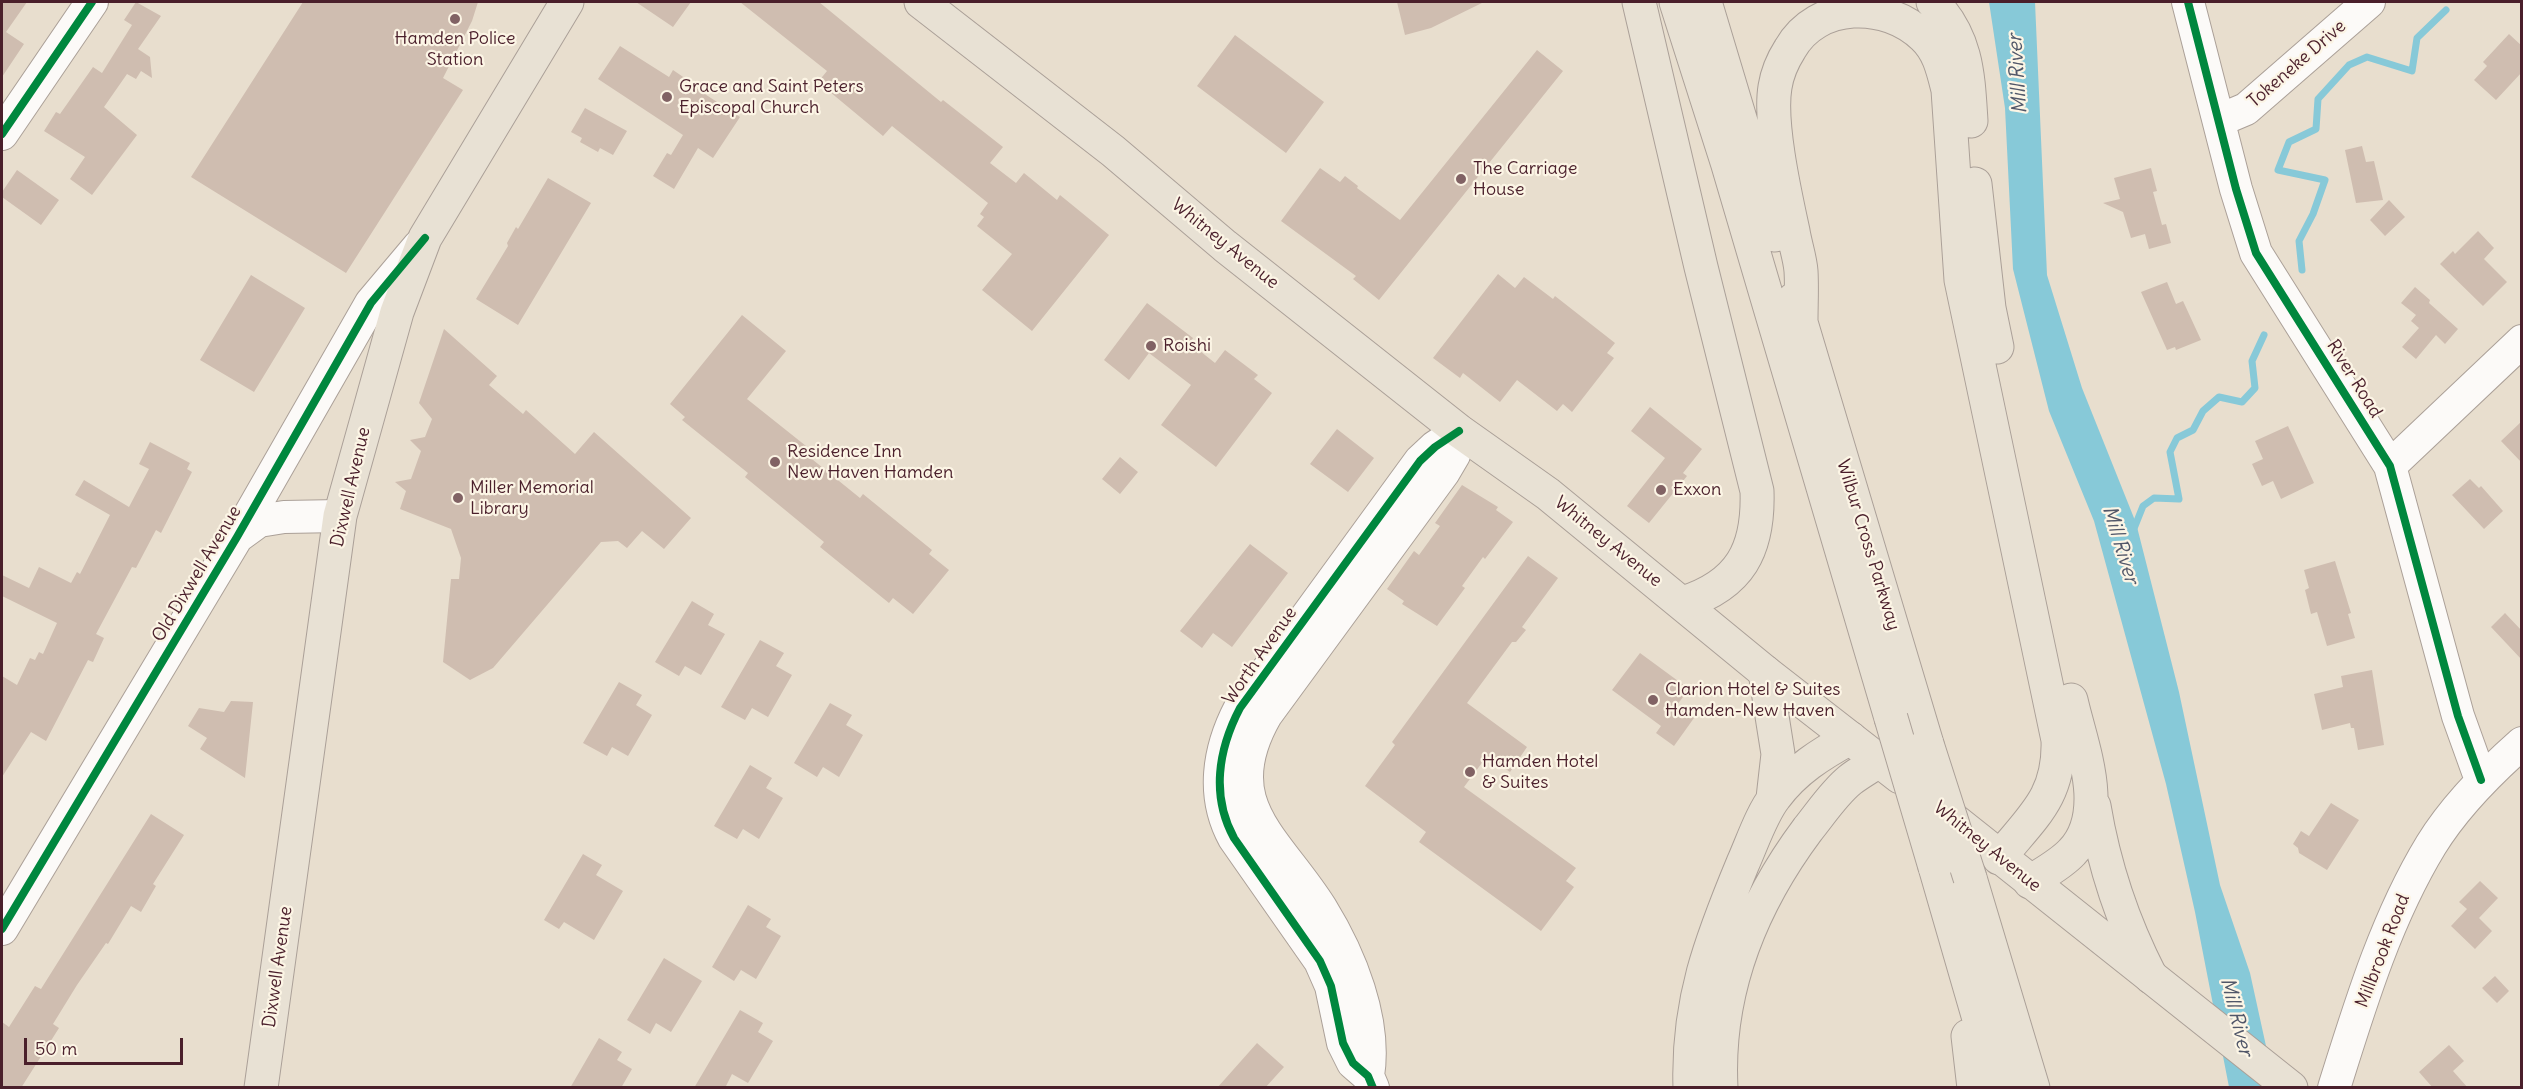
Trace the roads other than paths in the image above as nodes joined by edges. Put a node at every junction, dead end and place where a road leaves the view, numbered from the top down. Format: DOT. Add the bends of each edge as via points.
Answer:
graph roads {
  1 [pos="92,2"];
  2 [pos="567,2"];
  3 [pos="921,2"];
  4 [pos="1639,2"];
  5 [pos="1676,2"];
  6 [pos="1705,2"];
  7 [pos="1933,2"];
  8 [pos="2188,2"];
  9 [pos="2369,2"];
  10 [pos="2220,120"];
  11 [pos="2,134"];
  12 [pos="425,238"];
  13 [pos="1801,321"];
  14 [pos="2522,341"];
  15 [pos="1459,431"];
  16 [pos="2390,466"];
  17 [pos="340,516"];
  18 [pos="237,537"];
  19 [pos="1683,603"];
  20 [pos="1765,672"];
  21 [pos="1267,692"];
  22 [pos="1850,738"];
  23 [pos="2522,743"];
  24 [pos="1880,760"];
  25 [pos="2481,780"];
  26 [pos="1249,789"];
  27 [pos="1219,796"];
  28 [pos="2093,796"];
  29 [pos="1773,798"];
  30 [pos="1999,858"];
  31 [pos="2031,882"];
  32 [pos="2,929"];
  33 [pos="2151,977"];
  34 [pos="1969,987"];
  35 [pos="1371,1082"];
  36 [pos="2288,1084"];
  37 [pos="261,1088"];
  38 [pos="1690,1088"];
  39 [pos="1721,1088"];
  40 [pos="1974,1088"];
  41 [pos="1999,1088"];
  42 [pos="2033,1088"];
  43 [pos="2334,1088"];
  1 -- 11 [label="street"];
  2 -- 12 [label="main road, Dixwell Avenue"];
  3 -- 15 [label="main road, Whitney Avenue" via="1113,151 1225,246"];
  4 -- 19 [label="main road" via="1757,491 1756,530 1743,561 1731,577 1707,596"];
  5 -- 34 [label="main road, Wilbur Cross Parkway, bridge" via="1728,165"];
  6 -- 13 [label="main road, Wilbur Cross Parkway"];
  7 -- 28 [label="main road" via="1958,36 1968,69 1977,212 1989,308"];
  8 -- 10 [label="street, River Road"];
  9 -- 10 [label="street, Tokeneke Drive" via="2246,109"];
  10 -- 16 [label="street, River Road" via="2256,253"];
  12 -- 17 [label="main road, Dixwell Avenue" via="397,312"];
  12 -- 18 [label="street, Old Dixwell Avenue" via="371,303"];
  13 -- 30 [label="main road" via="1801,271 1779,153 1775,87 1790,48 1804,30 1821,19 1845,12 1871,11 1892,16 1924,37 1943,68 1948,90 1961,280 2058,740 2055,778 2049,793"];
  13 -- 42 [label="main road, Wilbur Cross Parkway, bridge"];
  14 -- 16 [label="street"];
  15 -- 19 [label="main road, Whitney Avenue" via="1548,494"];
  15 -- 21 [label="street, Worth Avenue" via="1420,461 1384,532"];
  16 -- 25 [label="street, River Road" via="2458,716"];
  17 -- 18 [label="street, Old Dixwell Avenue" via="259,521"];
  17 -- 37 [label="main road, Dixwell Avenue"];
  18 -- 32 [label="street, Old Dixwell Avenue"];
  19 -- 20 [label="main road, Whitney Avenue"];
  20 -- 22 [label="main road, Whitney Avenue"];
  20 -- 29 [label="main road" via="1778,754"];
  21 -- 26 [label="street, Worth Avenue" via="1248,759"];
  21 -- 27 [label="street, Worth Avenue" via="1240,708 1231,725 1221,764"];
  22 -- 24 [label="main road, Whitney Avenue"];
  22 -- 29 [label="main road" via="1803,766"];
  23 -- 25 [label="street, Millbrook Road"];
  24 -- 30 [label="main road, Whitney Avenue"];
  24 -- 39 [label="main road" via="1848,781 1824,808 1771,883 1753,920 1739,957 1722,1032"];
  25 -- 43 [label="street, Millbrook Road" via="2432,844 2398,906"];
  26 -- 27 [label="street"];
  26 -- 35 [label="street, Worth Avenue" via="1256,818 1320,907 1347,956 1358,985 1370,1042"];
  27 -- 35 [label="street, Worth Avenue" via="1224,819 1234,838 1320,961 1331,986 1343,1043 1353,1063"];
  28 -- 31 [label="main road" via="2080,843"];
  28 -- 33 [label="main road" via="2104,858 2134,944"];
  29 -- 38 [label="main road" via="1707,956 1691,1034"];
  30 -- 31 [label="main road, Whitney Avenue"];
  31 -- 33 [label="main road, Whitney Avenue"];
  33 -- 36 [label="main road, Whitney Avenue"];
  34 -- 40 [label="main road" via="1968,1044"];
  34 -- 41 [label="main road, Wilbur Cross Parkway"];
}
